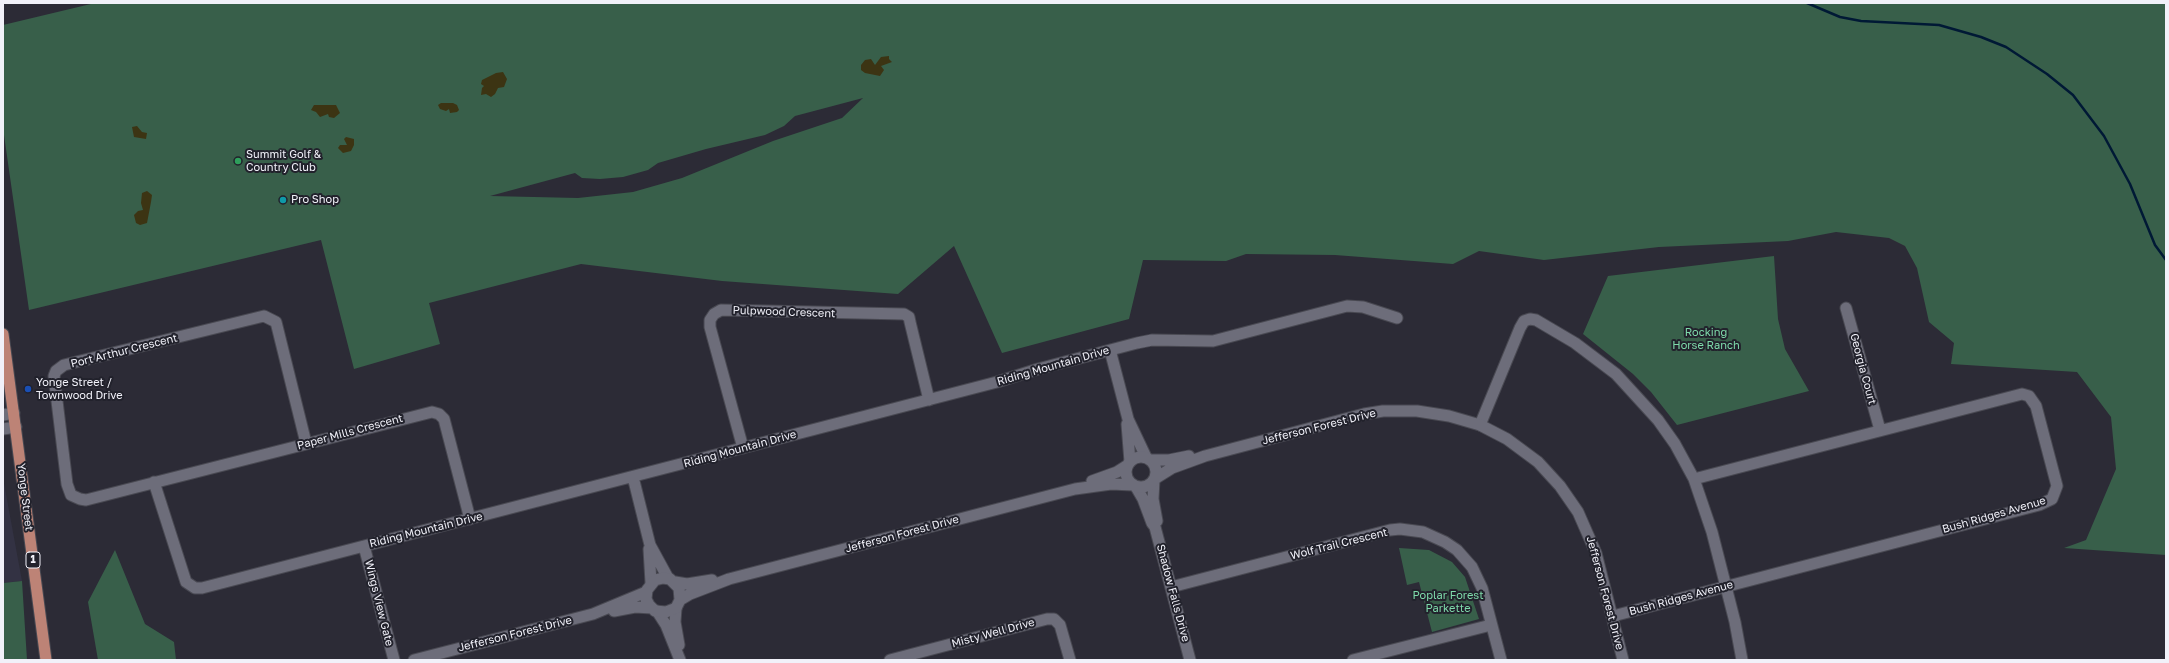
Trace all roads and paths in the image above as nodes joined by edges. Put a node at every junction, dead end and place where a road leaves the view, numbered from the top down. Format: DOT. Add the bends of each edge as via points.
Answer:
graph roads {
  1 [pos="1846,308"];
  2 [pos="1397,318"];
  3 [pos="3,334"];
  4 [pos="1110,350"];
  5 [pos="930,400"];
  6 [pos="8,414"];
  7 [pos="1128,419"];
  8 [pos="1480,425"];
  9 [pos="16,427"];
  10 [pos="3,429"];
  11 [pos="1880,430"];
  12 [pos="306,443"];
  13 [pos="743,448"];
  14 [pos="1205,456"];
  15 [pos="1149,459"];
  16 [pos="1129,463"];
  17 [pos="633,477"];
  18 [pos="1155,479"];
  19 [pos="1694,479"];
  20 [pos="154,482"];
  21 [pos="1134,486"];
  22 [pos="1075,489"];
  23 [pos="470,519"];
  24 [pos="1155,527"];
  25 [pos="650,545"];
  26 [pos="364,546"];
  27 [pos="729,579"];
  28 [pos="671,580"];
  29 [pos="1726,586"];
  30 [pos="649,587"];
  31 [pos="1171,587"];
  32 [pos="678,604"];
  33 [pos="654,610"];
  34 [pos="593,614"];
  35 [pos="1613,616"];
  36 [pos="1491,625"];
  37 [pos="679,656"];
  38 [pos="46,660"];
  39 [pos="394,660"];
  40 [pos="414,660"];
  41 [pos="890,660"];
  42 [pos="1070,660"];
  43 [pos="1190,660"];
  44 [pos="1354,660"];
  45 [pos="1501,660"];
  46 [pos="1623,660"];
  47 [pos="1742,660"];
  1 -- 11 [label="street, Georgia Court"];
  2 -- 4 [label="street, Riding Mountain Drive" via="1363,307 1347,306 1213,340 1152,340"];
  3 -- 6 [label="main road, Yonge Street / 1"];
  4 -- 5 [label="street, Riding Mountain Drive"];
  4 -- 7 [label="street"];
  5 -- 13 [label="street, Riding Mountain Drive"];
  5 -- 13 [label="street, Pulpwood Crescent" via="909,317 904,314 721,310 710,320 710,327"];
  6 -- 9 [label="main road, Yonge Street / 1"];
  7 -- 15 [label="street"];
  7 -- 16 [label="street" via="1126,427"];
  8 -- 14 [label="street, Jefferson Forest Drive" via="1431,412 1383,412 1347,418"];
  8 -- 19 [label="street" via="1520,328 1524,321 1536,320 1591,354 1627,384 1662,426"];
  8 -- 35 [label="street, Jefferson Forest Drive" via="1530,455 1571,500 1592,541"];
  9 -- 10 [label="street"];
  9 -- 38 [label="main road, Yonge Street / 1"];
  11 -- 19 [label="street, Bush Ridges Avenue"];
  11 -- 29 [label="street, Bush Ridges Avenue" via="2013,396 2029,396 2036,406 2057,486 2056,493 2040,505"];
  12 -- 20 [label="street, Paper Mills Crescent"];
  12 -- 20 [label="street, Port Arthur Crescent" via="276,322 271,318 264,316 60,367 56,371 54,382 67,484 71,495 86,500"];
  12 -- 23 [label="street, Paper Mills Crescent" via="423,413 439,414 444,419"];
  13 -- 17 [label="street, Riding Mountain Drive"];
  14 -- 15 [label="street, Jefferson Forest Drive"];
  14 -- 18 [label="street, Jefferson Forest Drive" via="1172,468"];
  15 -- 16 [label="street" via="1137,457"];
  15 -- 18 [label="street" via="1156,468"];
  16 -- 21 [label="street" via="1127,478"];
  16 -- 22 [label="street, Jefferson Forest Drive" via="1117,472"];
  17 -- 23 [label="street, Riding Mountain Drive"];
  17 -- 25 [label="street"];
  18 -- 21 [label="street" via="1146,487"];
  18 -- 24 [label="street, Shadow Falls Drive"];
  19 -- 29 [label="street" via="1712,532"];
  20 -- 26 [label="street, Riding Mountain Drive" via="186,582 195,588"];
  21 -- 22 [label="street, Jefferson Forest Drive" via="1111,484"];
  21 -- 24 [label="street, Shadow Falls Drive" via="1143,499"];
  22 -- 27 [label="street, Jefferson Forest Drive"];
  23 -- 26 [label="street, Riding Mountain Drive"];
  24 -- 31 [label="street, Shadow Falls Drive"];
  25 -- 28 [label="street"];
  25 -- 30 [label="street"];
  26 -- 39 [label="street, Wings View Gate"];
  27 -- 28 [label="street, Jefferson Forest Drive" via="687,584"];
  27 -- 32 [label="street, Jefferson Forest Drive" via="690,594"];
  28 -- 30 [label="street" via="659,578"];
  28 -- 32 [label="street" via="681,592"];
  29 -- 35 [label="street, Bush Ridges Avenue"];
  29 -- 47 [label="street"];
  30 -- 33 [label="street" via="647,601"];
  30 -- 34 [label="street, Jefferson Forest Drive"];
  31 -- 36 [label="street, Wolf Trail Crescent" via="1390,530 1411,530 1440,539 1467,560 1482,588"];
  31 -- 43 [label="street, Shadow Falls Drive"];
  32 -- 33 [label="street" via="666,612"];
  32 -- 37 [label="street" via="675,622"];
  33 -- 34 [label="street, Jefferson Forest Drive" via="635,607"];
  33 -- 37 [label="street" via="666,625"];
  34 -- 40 [label="street, Jefferson Forest Drive"];
  35 -- 46 [label="street, Jefferson Forest Drive"];
  36 -- 44 [label="street"];
  36 -- 45 [label="street, Wolf Trail Crescent"];
  41 -- 42 [label="street, Misty Well Drive" via="1047,619 1054,619 1060,625"];
}
